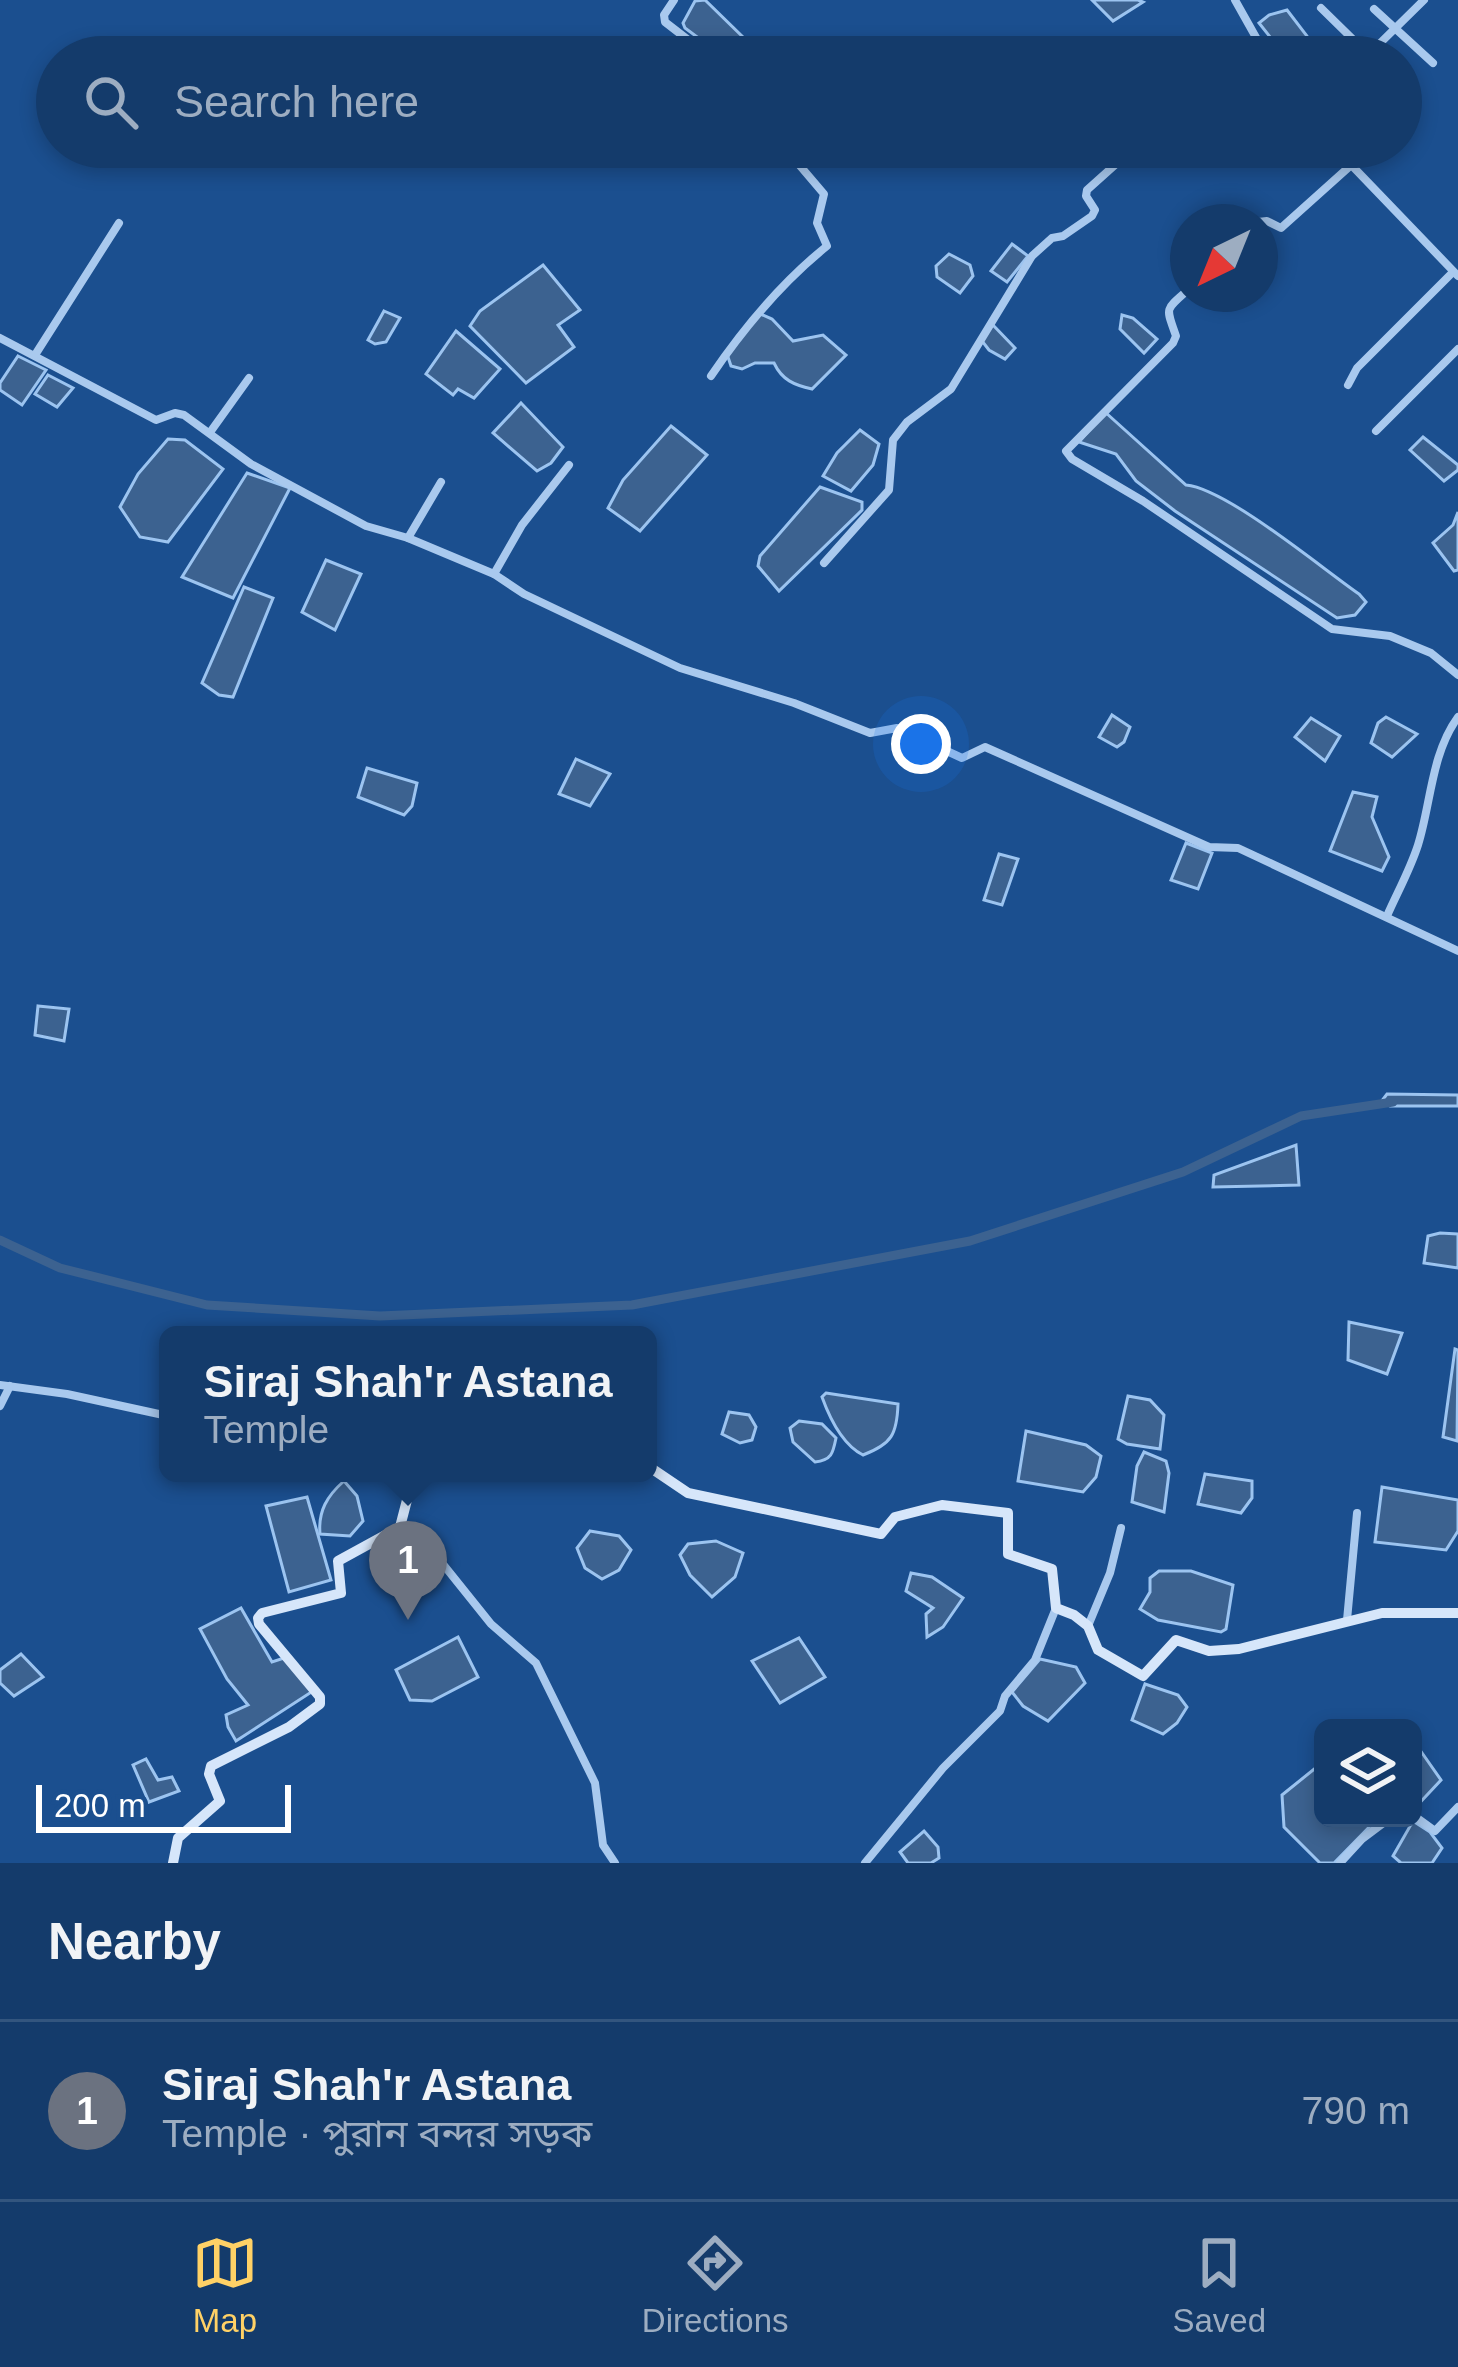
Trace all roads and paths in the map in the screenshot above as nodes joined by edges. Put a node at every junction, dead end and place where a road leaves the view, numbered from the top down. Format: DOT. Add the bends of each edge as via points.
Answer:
graph roads {
  1 [pos="674,0"];
  2 [pos="1235,0"];
  3 [pos="1424,0"];
  4 [pos="1321,8"];
  5 [pos="1374,9"];
  6 [pos="1395,29"];
  7 [pos="683,36"];
  8 [pos="1254,36"];
  9 [pos="1349,36"];
  10 [pos="1388,36"];
  11 [pos="1403,36"];
  12 [pos="1422,53"];
  13 [pos="1433,63"];
  14 [pos="803,168"];
  15 [pos="1112,168"];
  16 [pos="1346,168"];
  17 [pos="1350,168"];
  18 [pos="119,223"];
  19 [pos="1278,226"];
  20 [pos="1455,274"];
  21 [pos="1170,305"];
  22 [pos="0,338"];
  23 [pos="1458,349"];
  24 [pos="35,355"];
  25 [pos="711,376"];
  26 [pos="249,378"];
  27 [pos="1348,385"];
  28 [pos="211,431"];
  29 [pos="1376,431"];
  30 [pos="569,465"];
  31 [pos="441,482"];
  32 [pos="408,538"];
  33 [pos="824,563"];
  34 [pos="494,574"];
  35 [pos="1458,675"];
  36 [pos="1458,717"];
  37 [pos="1387,916"];
  38 [pos="1458,951"];
  39 [pos="5,1385"];
  40 [pos="0,1406"];
  41 [pos="159,1414"];
  42 [pos="657,1472"];
  43 [pos="412,1482"];
  44 [pos="1357,1513"];
  45 [pos="400,1527"];
  46 [pos="1121,1528"];
  47 [pos="1056,1608"];
  48 [pos="1458,1613"];
  49 [pos="1347,1621"];
  50 [pos="1088,1626"];
  51 [pos="1458,1807"];
  52 [pos="1422,1822"];
  53 [pos="1378,1827"];
  54 [pos="173,1863"];
  55 [pos="615,1863"];
  56 [pos="865,1863"];
  57 [pos="1340,1863"];
  1 -- 7 [label="street" via="665,22"];
  2 -- 8 [label="street"];
  3 -- 6 [label="street"];
  4 -- 9 [label="street"];
  5 -- 6 [label="street"];
  6 -- 10 [label="street"];
  6 -- 11 [label="street"];
  12 -- 13 [label="street"];
  14 -- 25 [label="street" via="824,194 817,223 827,246 751,317"];
  15 -- 33 [label="street" via="1087,190 1092,216 1033,256 951,389 899,430 889,490"];
  16 -- 19 [label="street"];
  17 -- 20 [label="street"];
  18 -- 24 [label="street"];
  20 -- 27 [label="street"];
  21 -- 35 [label="street" via="1173,343 1066,451 1072,459 1332,628 1390,636 1432,653"];
  22 -- 24 [label="street"];
  23 -- 29 [label="street"];
  24 -- 28 [label="street" via="156,420 175,413"];
  26 -- 28 [label="street"];
  28 -- 32 [label="street" via="251,464 328,506"];
  30 -- 34 [label="street"];
  31 -- 32 [label="street"];
  32 -- 34 [label="street"];
  34 -- 37 [label="street" via="680,668 870,733 897,728 962,758 985,746"];
  36 -- 37 [label="street"];
  37 -- 38 [label="street"];
  39 -- 40 [label="street"];
  39 -- 41 [label="street"];
  42 -- 47 [label="street" via="688,1492 881,1534 896,1517 941,1504 1006,1512 1008,1554 1052,1569"];
  43 -- 45 [label="street"];
  44 -- 49 [label="street"];
  45 -- 54 [label="street" via="338,1561 341,1594 258,1618 320,1704 212,1766 220,1801 178,1838"];
  45 -- 55 [label="street" via="422,1538 491,1624 536,1663 595,1783 603,1845"];
  46 -- 50 [label="street"];
  47 -- 50 [label="street"];
  47 -- 56 [label="street" via="1000,1711"];
  48 -- 49 [label="street"];
  49 -- 50 [label="street" via="1239,1649 1209,1651 1176,1640 1143,1676 1099,1650"];
  51 -- 52 [label="street" via="1434,1831"];
  53 -- 57 [label="street"];
}
